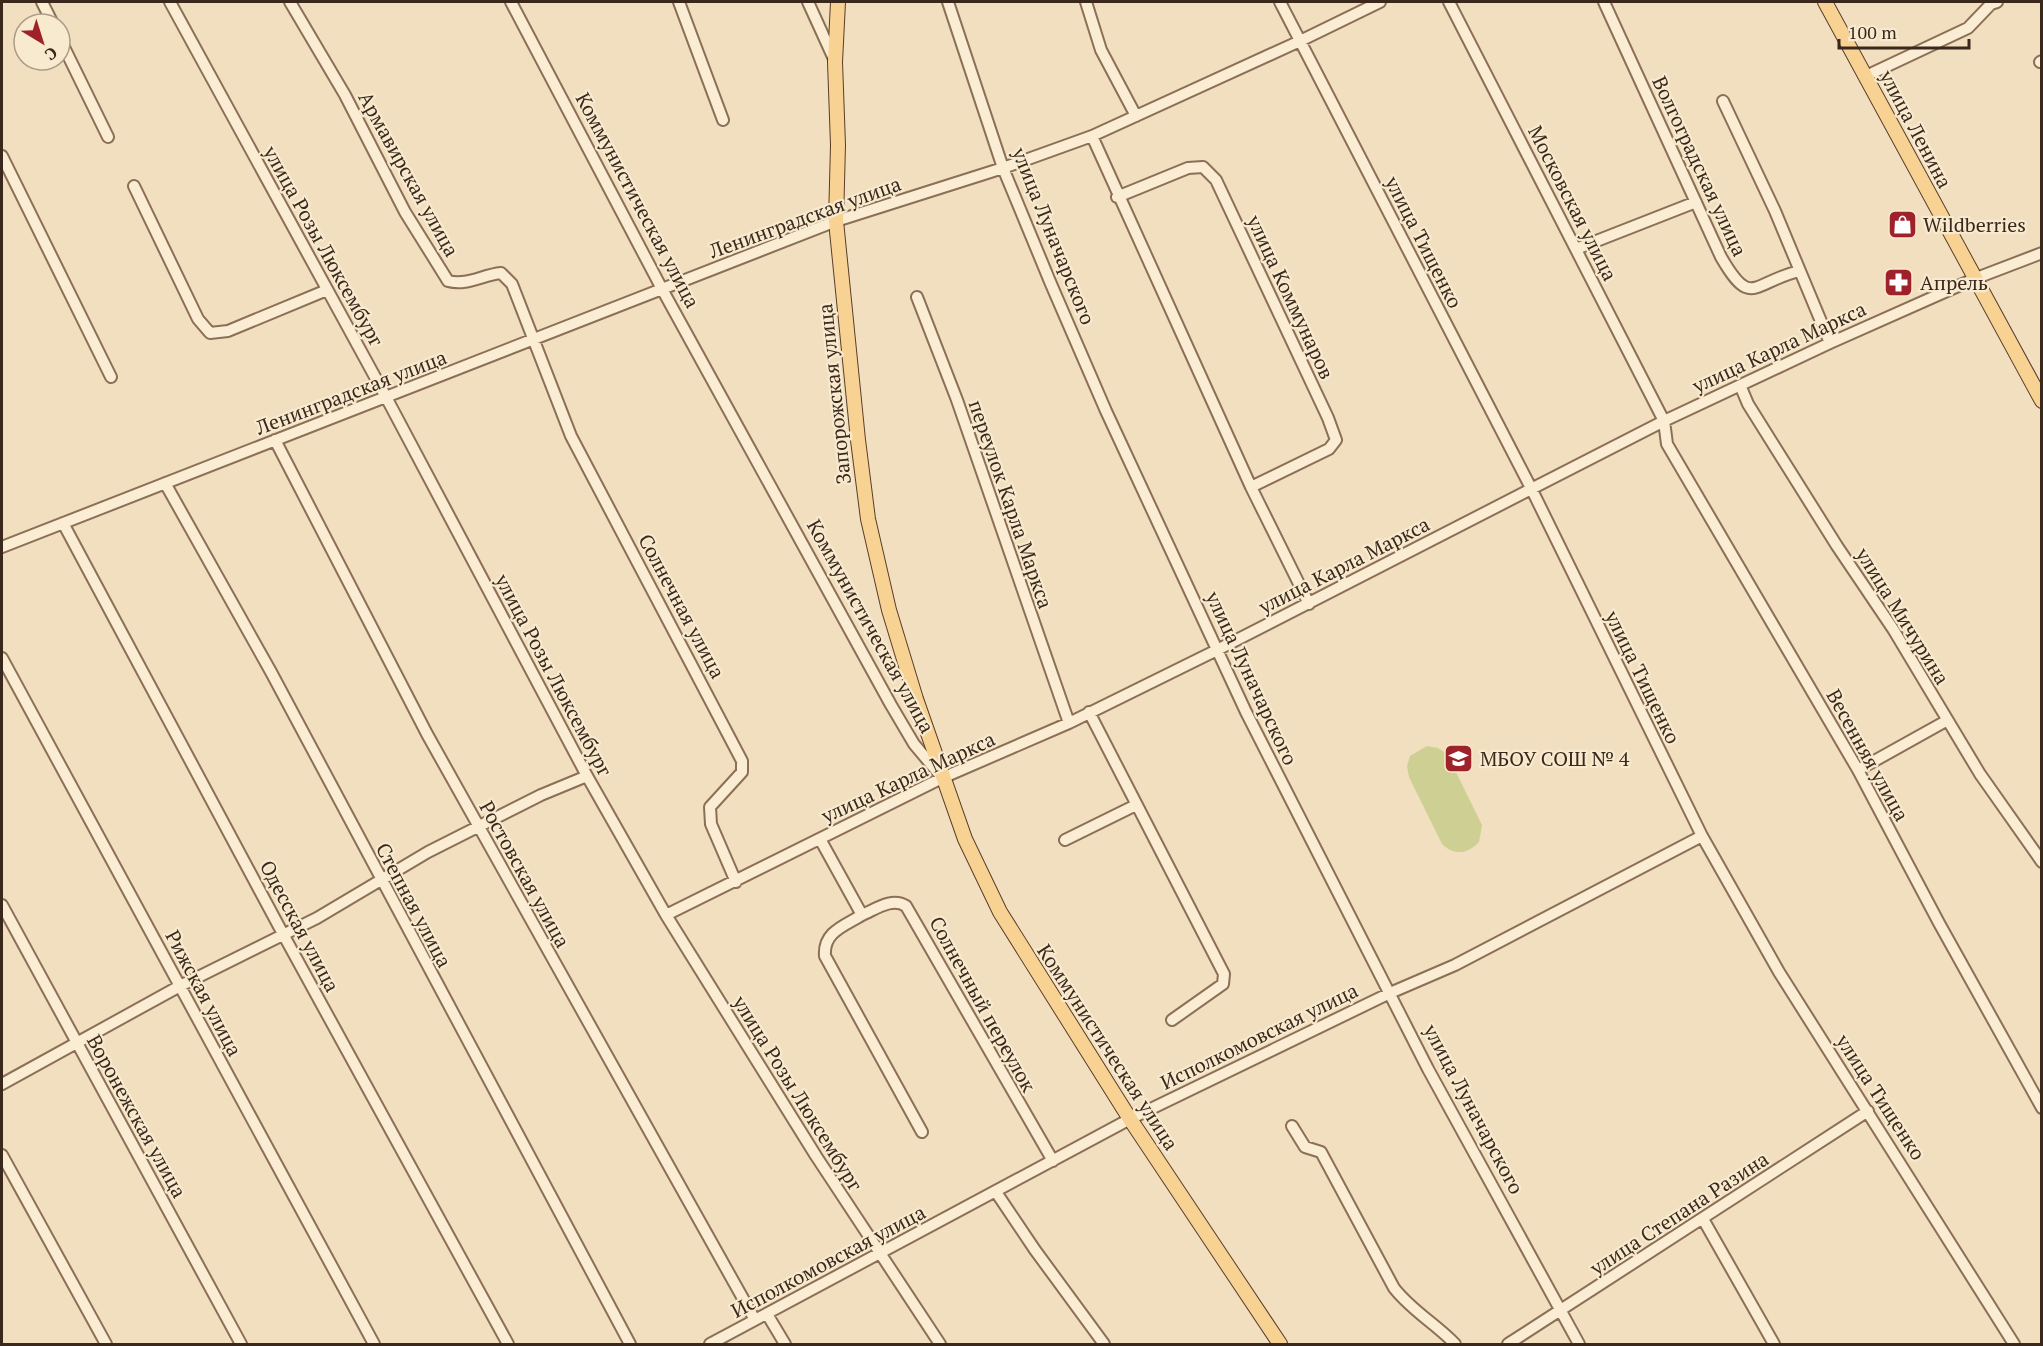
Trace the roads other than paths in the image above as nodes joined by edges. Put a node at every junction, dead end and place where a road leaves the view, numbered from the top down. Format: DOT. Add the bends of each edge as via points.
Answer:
graph roads {
  1 [pos="170,2"];
  2 [pos="290,2"];
  3 [pos="511,2"];
  4 [pos="679,2"];
  5 [pos="808,2"];
  6 [pos="838,2"];
  7 [pos="948,2"];
  8 [pos="1086,2"];
  9 [pos="1280,2"];
  10 [pos="1380,2"];
  11 [pos="1449,2"];
  12 [pos="1604,2"];
  13 [pos="1825,2"];
  14 [pos="1997,2"];
  15 [pos="1300,41"];
  16 [pos="835,62"];
  17 [pos="72,64"];
  18 [pos="1866,76"];
  19 [pos="1723,101"];
  20 [pos="1136,117"];
  21 [pos="723,120"];
  22 [pos="1092,136"];
  23 [pos="108,137"];
  24 [pos="2,156"];
  25 [pos="1003,168"];
  26 [pos="134,186"];
  27 [pos="1117,197"];
  28 [pos="1696,202"];
  29 [pos="836,221"];
  30 [pos="1576,249"];
  31 [pos="2042,253"];
  32 [pos="1799,271"];
  33 [pos="1974,279"];
  34 [pos="662,289"];
  35 [pos="327,290"];
  36 [pos="918,297"];
  37 [pos="535,340"];
  38 [pos="1830,343"];
  39 [pos="111,377"];
  40 [pos="1740,385"];
  41 [pos="386,397"];
  42 [pos="2042,401"];
  43 [pos="1664,421"];
  44 [pos="275,440"];
  45 [pos="165,483"];
  46 [pos="1251,487"];
  47 [pos="1531,488"];
  48 [pos="63,523"];
  49 [pos="2,547"];
  50 [pos="1309,604"];
  51 [pos="1217,650"];
  52 [pos="2,658"];
  53 [pos="1089,712"];
  54 [pos="1946,721"];
  55 [pos="1069,723"];
  56 [pos="1858,770"];
  57 [pos="586,776"];
  58 [pos="942,778"];
  59 [pos="1136,805"];
  60 [pos="479,828"];
  61 [pos="1702,836"];
  62 [pos="820,839"];
  63 [pos="1065,840"];
  64 [pos="2042,862"];
  65 [pos="381,882"];
  66 [pos="735,882"];
  67 [pos="2,905"];
  68 [pos="666,915"];
  69 [pos="862,915"];
  70 [pos="283,934"];
  71 [pos="180,986"];
  72 [pos="1390,993"];
  73 [pos="1172,1020"];
  74 [pos="76,1043"];
  75 [pos="2,1084"];
  76 [pos="2042,1108"];
  77 [pos="1868,1111"];
  78 [pos="1130,1119"];
  79 [pos="1292,1126"];
  80 [pos="922,1132"];
  81 [pos="2,1155"];
  82 [pos="1053,1161"];
  83 [pos="996,1192"];
  84 [pos="1703,1219"];
  85 [pos="879,1254"];
  86 [pos="1561,1311"];
  87 [pos="767,1314"];
  88 [pos="755,1320"];
  89 [pos="106,1344"];
  90 [pos="241,1344"];
  91 [pos="374,1344"];
  92 [pos="508,1344"];
  93 [pos="630,1344"];
  94 [pos="710,1344"];
  95 [pos="785,1344"];
  96 [pos="940,1344"];
  97 [pos="1104,1344"];
  98 [pos="1280,1344"];
  99 [pos="1455,1344"];
  100 [pos="1508,1344"];
  101 [pos="1579,1344"];
  102 [pos="1774,1344"];
  103 [pos="2014,1344"];
  1 -- 35 [label="street, улица Розы Люксембург"];
  2 -- 37 [label="street, Армавирская улица" via="345,95 405,212 448,282 462,285 487,274 501,273 512,284"];
  3 -- 34 [label="street, Коммунистическая улица"];
  4 -- 21 [label="street"];
  5 -- 16 [label="street, Запорожская улица"];
  6 -- 16 [label="main road"];
  7 -- 25 [label="street, улица Луначарского"];
  8 -- 20 [label="street" via="1101,50"];
  9 -- 15 [label="street, улица Тищенко"];
  10 -- 15 [label="street, Ленинградская улица"];
  11 -- 30 [label="street, Московская улица"];
  12 -- 28 [label="street, Волгоградская улица"];
  13 -- 18 [label="main road, улица Ленина"];
  14 -- 18 [label="street" via="1990,4 1968,28"];
  15 -- 20 [label="street, Ленинградская улица"];
  15 -- 47 [label="street, улица Тищенко"];
  16 -- 29 [label="main road, Запорожская улица"];
  17 -- 23 [label="street"];
  18 -- 33 [label="main road, улица Ленина"];
  19 -- 32 [label="street"];
  20 -- 22 [label="street, Ленинградская улица"];
  22 -- 25 [label="street, Ленинградская улица"];
  22 -- 27 [label="street"];
  24 -- 39 [label="street"];
  25 -- 29 [label="street, Ленинградская улица"];
  25 -- 51 [label="street, улица Луначарского" via="1106,411"];
  26 -- 35 [label="street" via="198,319 210,333 228,331"];
  27 -- 46 [label="street"];
  27 -- 46 [label="street, улица Коммунаров" via="1188,168 1203,167 1216,180 1328,418 1336,440 1329,449"];
  28 -- 30 [label="street"];
  28 -- 32 [label="street, Волгоградская улица" via="1721,257 1742,288 1752,289"];
  29 -- 34 [label="street, Ленинградская улица"];
  29 -- 58 [label="main road, Запорожская улица" via="868,519 889,610"];
  30 -- 43 [label="street, Московская улица"];
  31 -- 33 [label="street, улица Карла Маркса"];
  32 -- 38 [label="street"];
  33 -- 38 [label="street, улица Карла Маркса"];
  33 -- 42 [label="main road, улица Ленина"];
  34 -- 37 [label="street, Ленинградская улица"];
  34 -- 58 [label="street, Коммунистическая улица" via="891,705 914,744"];
  35 -- 41 [label="street, улица Розы Люксембург"];
  36 -- 55 [label="street, переулок Карла Маркса"];
  37 -- 41 [label="street, Ленинградская улица"];
  37 -- 66 [label="street, Солнечная улица" via="571,436 742,761 742,772 710,807 711,824"];
  38 -- 40 [label="street, улица Карла Маркса"];
  40 -- 43 [label="street, улица Карла Маркса"];
  40 -- 54 [label="street, улица Мичурина" via="1748,404 1893,629"];
  41 -- 44 [label="street, Ленинградская улица"];
  41 -- 57 [label="street, улица Розы Люксембург"];
  43 -- 47 [label="street, улица Карла Маркса"];
  43 -- 56 [label="street, Весенняя улица" via="1666,444"];
  44 -- 45 [label="street, Ленинградская улица"];
  44 -- 60 [label="street, Ростовская улица"];
  45 -- 48 [label="street, Ленинградская улица"];
  45 -- 65 [label="street, Степная улица" via="271,672"];
  46 -- 50 [label="street"];
  47 -- 50 [label="street, улица Карла Маркса"];
  47 -- 61 [label="street, улица Тищенко"];
  48 -- 49 [label="street, Ленинградская улица"];
  48 -- 70 [label="street, Одесская улица"];
  50 -- 51 [label="street, улица Карла Маркса"];
  51 -- 53 [label="street, улица Карла Маркса"];
  51 -- 72 [label="street, улица Луначарского"];
  52 -- 71 [label="street, Рижская улица"];
  53 -- 55 [label="street, улица Карла Маркса"];
  53 -- 59 [label="street"];
  54 -- 56 [label="street"];
  54 -- 64 [label="street, улица Мичурина"];
  55 -- 58 [label="street, улица Карла Маркса"];
  56 -- 76 [label="street, Весенняя улица"];
  57 -- 60 [label="street"];
  57 -- 68 [label="street, улица Розы Люксембург"];
  58 -- 62 [label="street, улица Карла Маркса"];
  58 -- 78 [label="main road, Коммунистическая улица" via="965,839 1000,912"];
  59 -- 63 [label="street"];
  59 -- 73 [label="street" via="1224,974 1223,984"];
  60 -- 65 [label="street" via="428,852"];
  60 -- 88 [label="street, Ростовская улица"];
  61 -- 72 [label="street, Исполкомовская улица" via="1466,960"];
  61 -- 77 [label="street, улица Тищенко" via="1779,972"];
  62 -- 66 [label="street, улица Карла Маркса"];
  62 -- 69 [label="street"];
  65 -- 70 [label="street"];
  65 -- 93 [label="street, Степная улица"];
  66 -- 68 [label="street, улица Карла Маркса"];
  67 -- 74 [label="street, Воронежская улица"];
  68 -- 85 [label="street, улица Розы Люксембург"];
  69 -- 80 [label="street" via="830,934 824,944 825,956"];
  69 -- 82 [label="street, Солнечный переулок" via="890,902 906,906"];
  70 -- 71 [label="street"];
  70 -- 92 [label="street, Одесская улица"];
  71 -- 74 [label="street"];
  71 -- 91 [label="street, Рижская улица"];
  72 -- 78 [label="street, Исполкомовская улица"];
  72 -- 86 [label="street, улица Луначарского"];
  74 -- 75 [label="street"];
  74 -- 90 [label="street, Воронежская улица"];
  77 -- 84 [label="street, улица Степана Разина"];
  77 -- 103 [label="street, улица Тищенко"];
  78 -- 82 [label="street, Исполкомовская улица"];
  78 -- 98 [label="main road, Коммунистическая улица"];
  79 -- 99 [label="street" via="1305,1148 1321,1152 1394,1288 1408,1306"];
  81 -- 89 [label="street"];
  82 -- 83 [label="street, Исполкомовская улица"];
  83 -- 85 [label="street, Исполкомовская улица"];
  83 -- 97 [label="street"];
  84 -- 86 [label="street, улица Степана Разина"];
  84 -- 102 [label="street"];
  85 -- 87 [label="street, Исполкомовская улица"];
  85 -- 96 [label="street, улица Розы Люксембург"];
  86 -- 100 [label="street, улица Степана Разина"];
  86 -- 101 [label="street, улица Луначарского"];
  87 -- 88 [label="street, Исполкомовская улица"];
  87 -- 95 [label="street"];
  88 -- 94 [label="street, Исполкомовская улица"];
}
